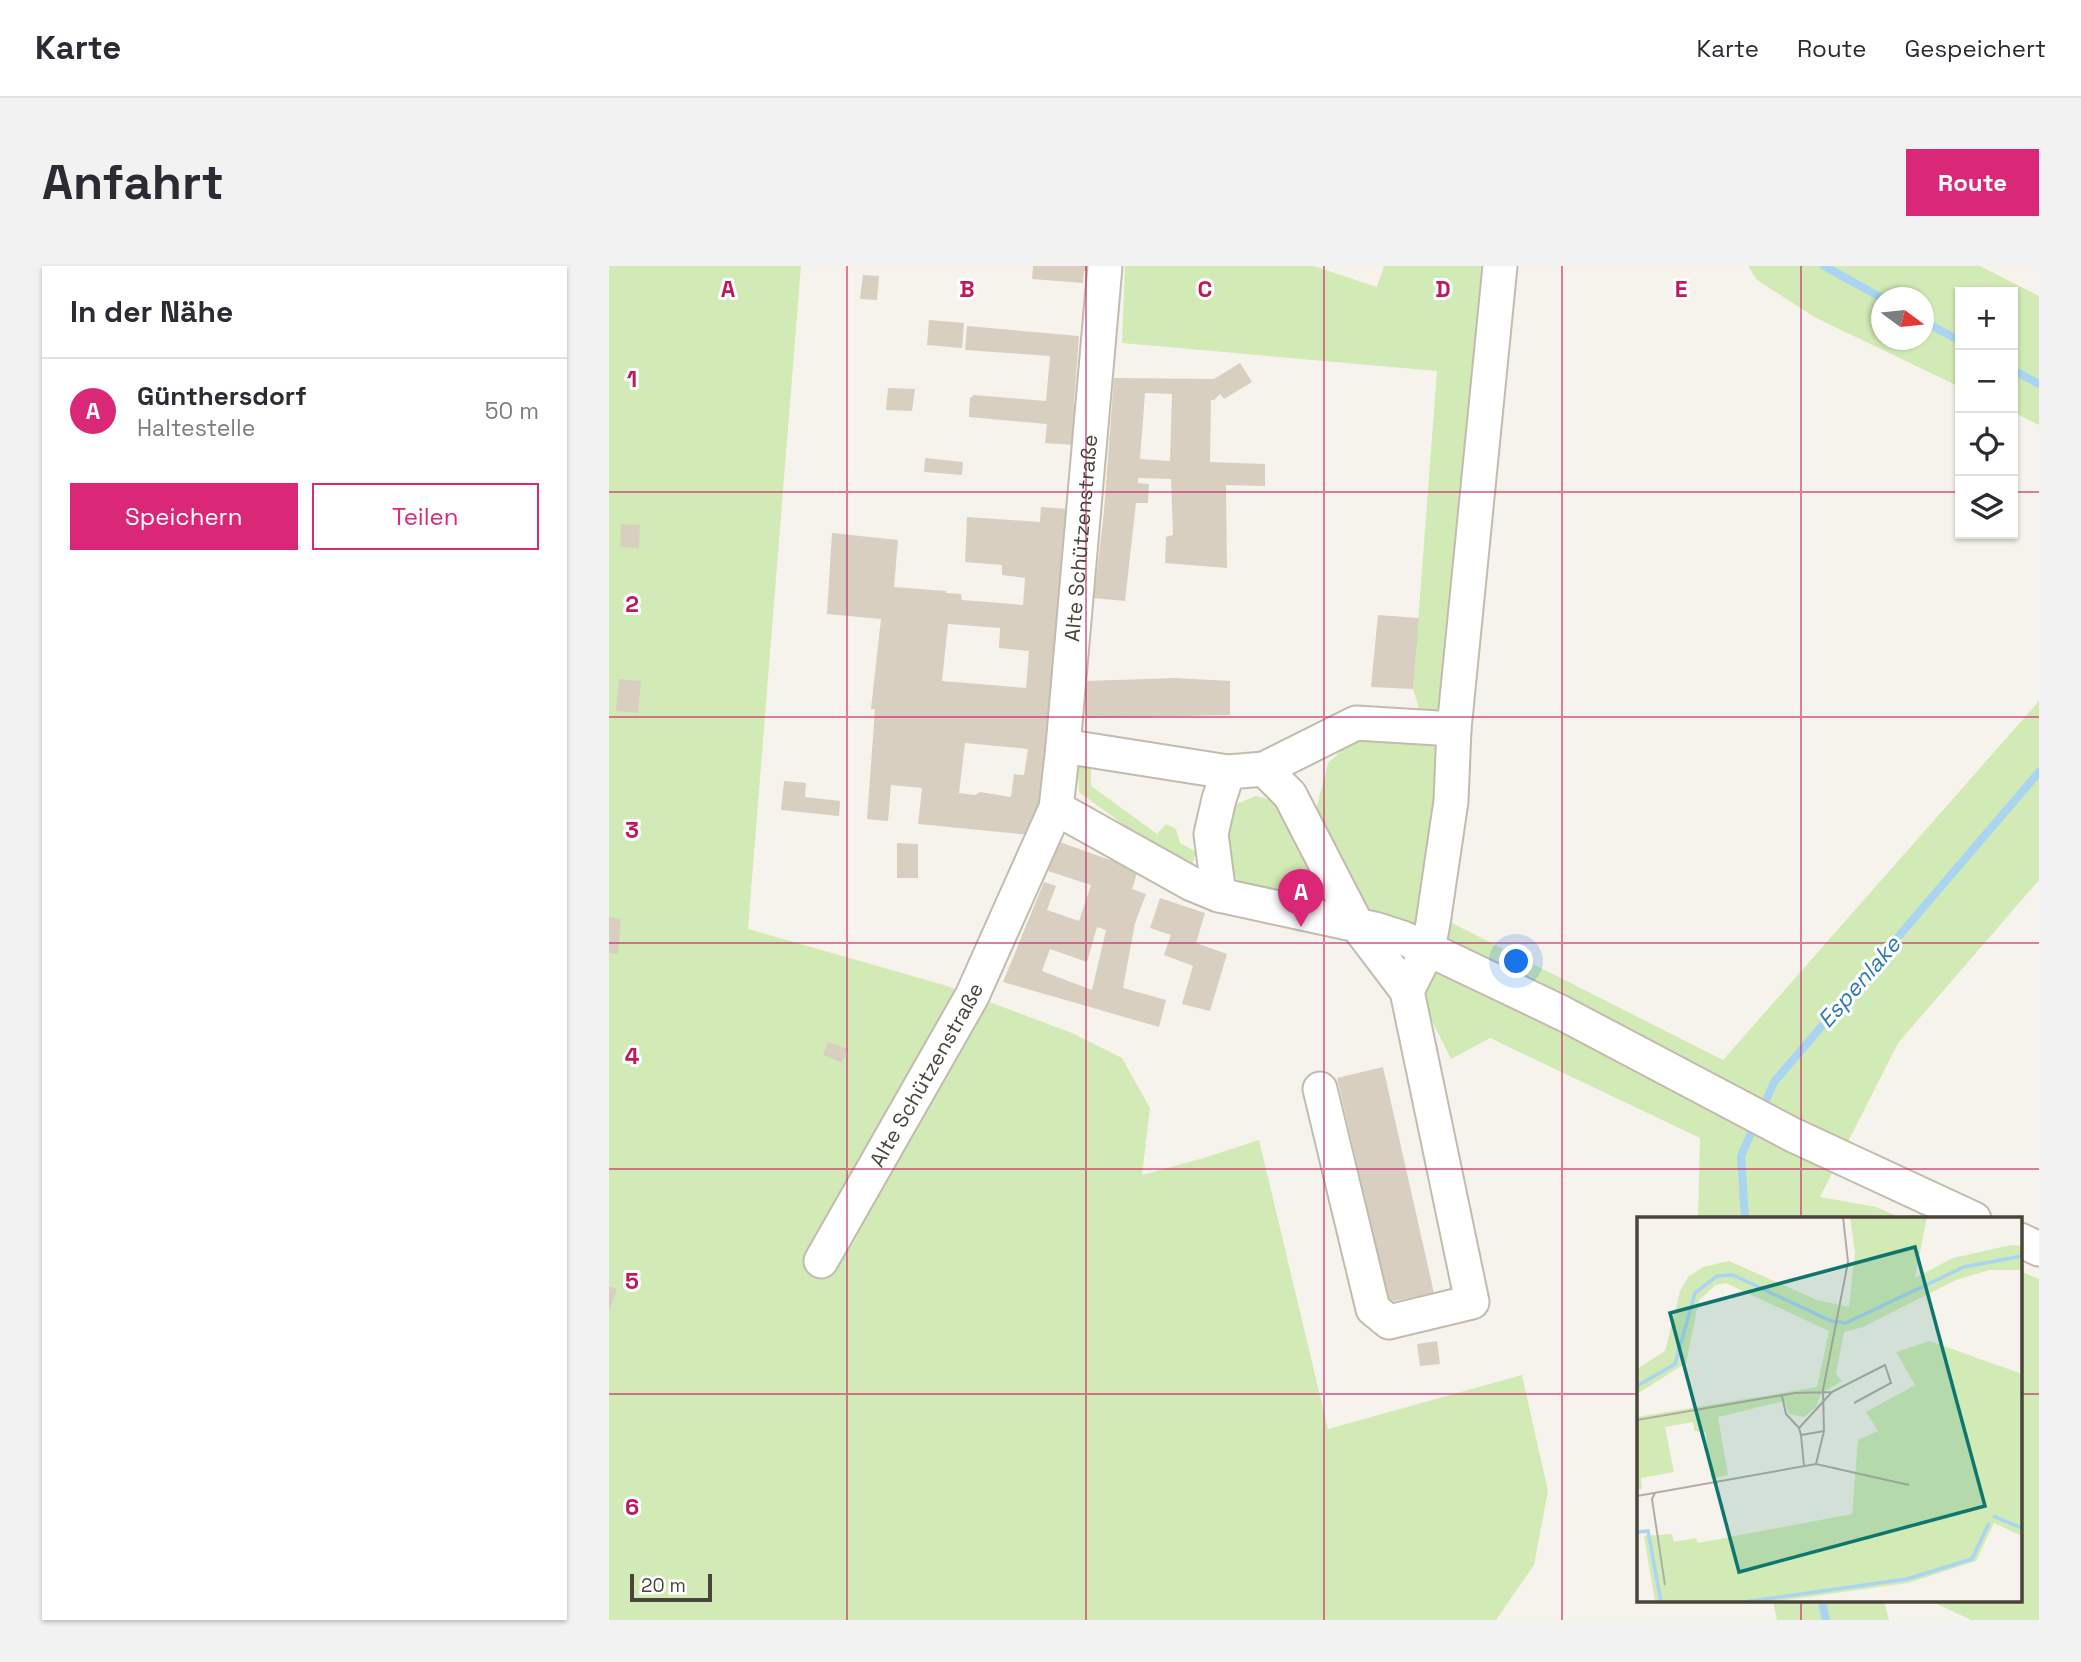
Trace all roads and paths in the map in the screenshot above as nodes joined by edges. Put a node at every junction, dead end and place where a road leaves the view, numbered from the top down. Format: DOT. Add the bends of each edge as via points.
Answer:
graph roads {
  1 [pos="1105,266"];
  2 [pos="1500,266"];
  3 [pos="1454,729"];
  4 [pos="1063,747"];
  5 [pos="1264,769"];
  6 [pos="1228,772"];
  7 [pos="1056,808"];
  8 [pos="1219,895"];
  9 [pos="1391,935"];
  10 [pos="1407,991"];
  11 [pos="1320,1089"];
  12 [pos="1970,1217"];
  13 [pos="2021,1240"];
  14 [pos="2039,1249"];
  15 [pos="821,1261"];
  1 -- 4 [label="street, Alte Schützenstraße"];
  2 -- 3 [label="street"];
  3 -- 5 [label="street" via="1356,723"];
  3 -- 9 [label="street" via="1451,801"];
  4 -- 6 [label="street"];
  4 -- 7 [label="street, Alte Schützenstraße"];
  5 -- 6 [label="street"];
  5 -- 9 [label="street" via="1290,795"];
  6 -- 8 [label="street" via="1210,834"];
  7 -- 8 [label="street"];
  7 -- 15 [label="street, Alte Schützenstraße" via="972,996"];
  8 -- 9 [label="street"];
  9 -- 10 [label="street"];
  9 -- 10 [label="street"];
  9 -- 12 [label="street" via="1474,970 1793,1135"];
  10 -- 11 [label="street" via="1472,1302 1389,1322 1373,1308"];
  13 -- 14 [label="street"];
}
